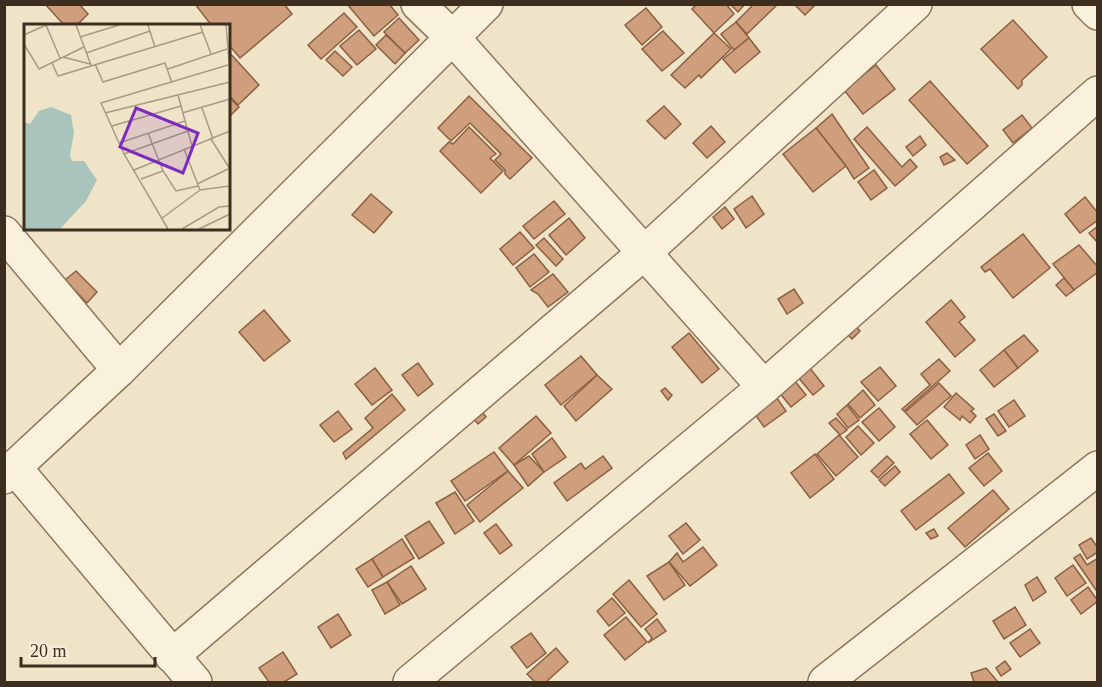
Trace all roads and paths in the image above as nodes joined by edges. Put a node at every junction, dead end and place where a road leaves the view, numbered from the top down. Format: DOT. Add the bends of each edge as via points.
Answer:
graph roads {
  1 [pos="418,4"];
  2 [pos="486,4"];
  3 [pos="915,4"];
  4 [pos="1089,4"];
  5 [pos="1098,13"];
  6 [pos="453,38"];
  7 [pos="1098,93"];
  8 [pos="4,233"];
  9 [pos="644,253"];
  10 [pos="119,370"];
  11 [pos="764,387"];
  12 [pos="1098,468"];
  13 [pos="10,472"];
  14 [pos="172,656"];
  15 [pos="195,682"];
  16 [pos="410,682"];
  17 [pos="825,682"];
  1 -- 6 [label="street"];
  2 -- 6 [label="street"];
  3 -- 9 [label="street"];
  4 -- 5 [label="street"];
  6 -- 9 [label="street"];
  6 -- 10 [label="street"];
  7 -- 11 [label="street"];
  8 -- 10 [label="street"];
  9 -- 11 [label="street"];
  9 -- 14 [label="street"];
  10 -- 13 [label="street"];
  11 -- 16 [label="street"];
  12 -- 17 [label="street"];
  13 -- 14 [label="street"];
  14 -- 15 [label="street"];
}
